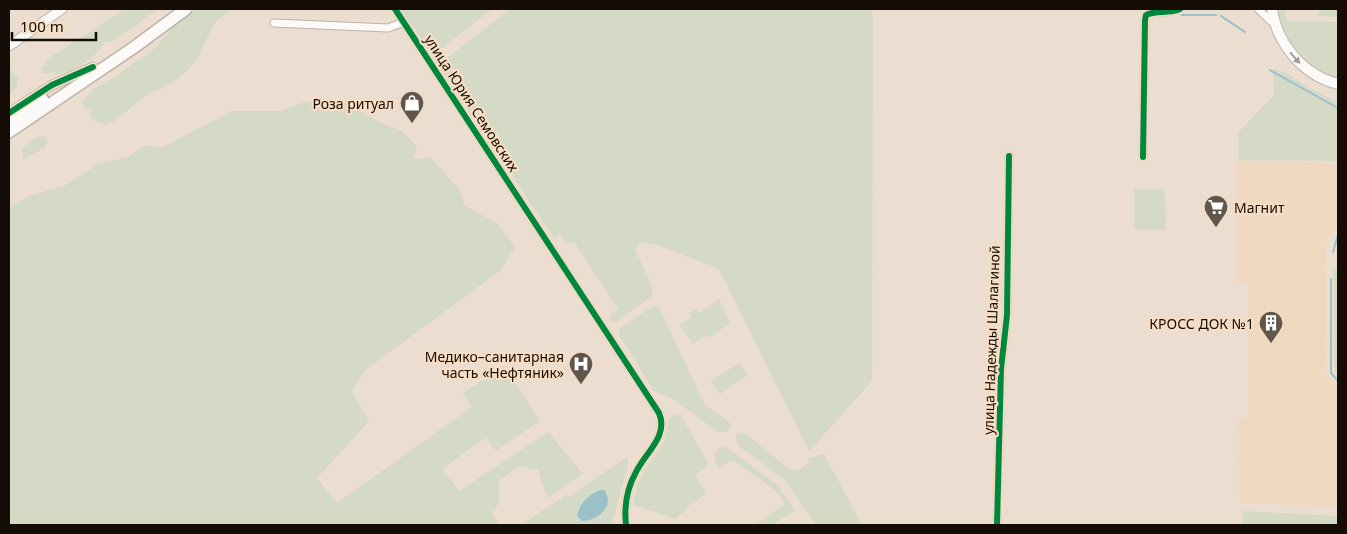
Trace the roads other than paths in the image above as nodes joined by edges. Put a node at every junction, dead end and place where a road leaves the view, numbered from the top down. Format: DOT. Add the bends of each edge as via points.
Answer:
graph roads {
  1 [pos="62,9"];
  2 [pos="174,9"];
  3 [pos="186,9"];
  4 [pos="395,9"];
  5 [pos="1180,9"];
  6 [pos="1258,9"];
  7 [pos="1272,9"];
  8 [pos="404,22"];
  9 [pos="274,23"];
  10 [pos="1277,28"];
  11 [pos="9,46"];
  12 [pos="92,67"];
  13 [pos="1338,86"];
  14 [pos="9,113"];
  15 [pos="9,122"];
  16 [pos="9,132"];
  17 [pos="1009,156"];
  18 [pos="1143,157"];
  19 [pos="626,525"];
  20 [pos="997,525"];
  1 -- 11 [label="street"];
  2 -- 12 [label="highway"];
  3 -- 16 [label="highway"];
  4 -- 8 [label="street, улица Юрия Семовских"];
  5 -- 18 [label="street" via="1146,15"];
  6 -- 10 [label="street"];
  7 -- 10 [label="main road"];
  8 -- 9 [label="street" via="388,28"];
  8 -- 19 [label="street, улица Юрия Семовских" via="661,417 658,440 636,470 631,483 624,510"];
  10 -- 13 [label="main road, one-way" via="1297,60"];
  12 -- 14 [label="street" via="52,85"];
  12 -- 15 [label="highway"];
  17 -- 20 [label="street, улица Надежды Шалагиной" via="1007,315 1001,369"];
}
